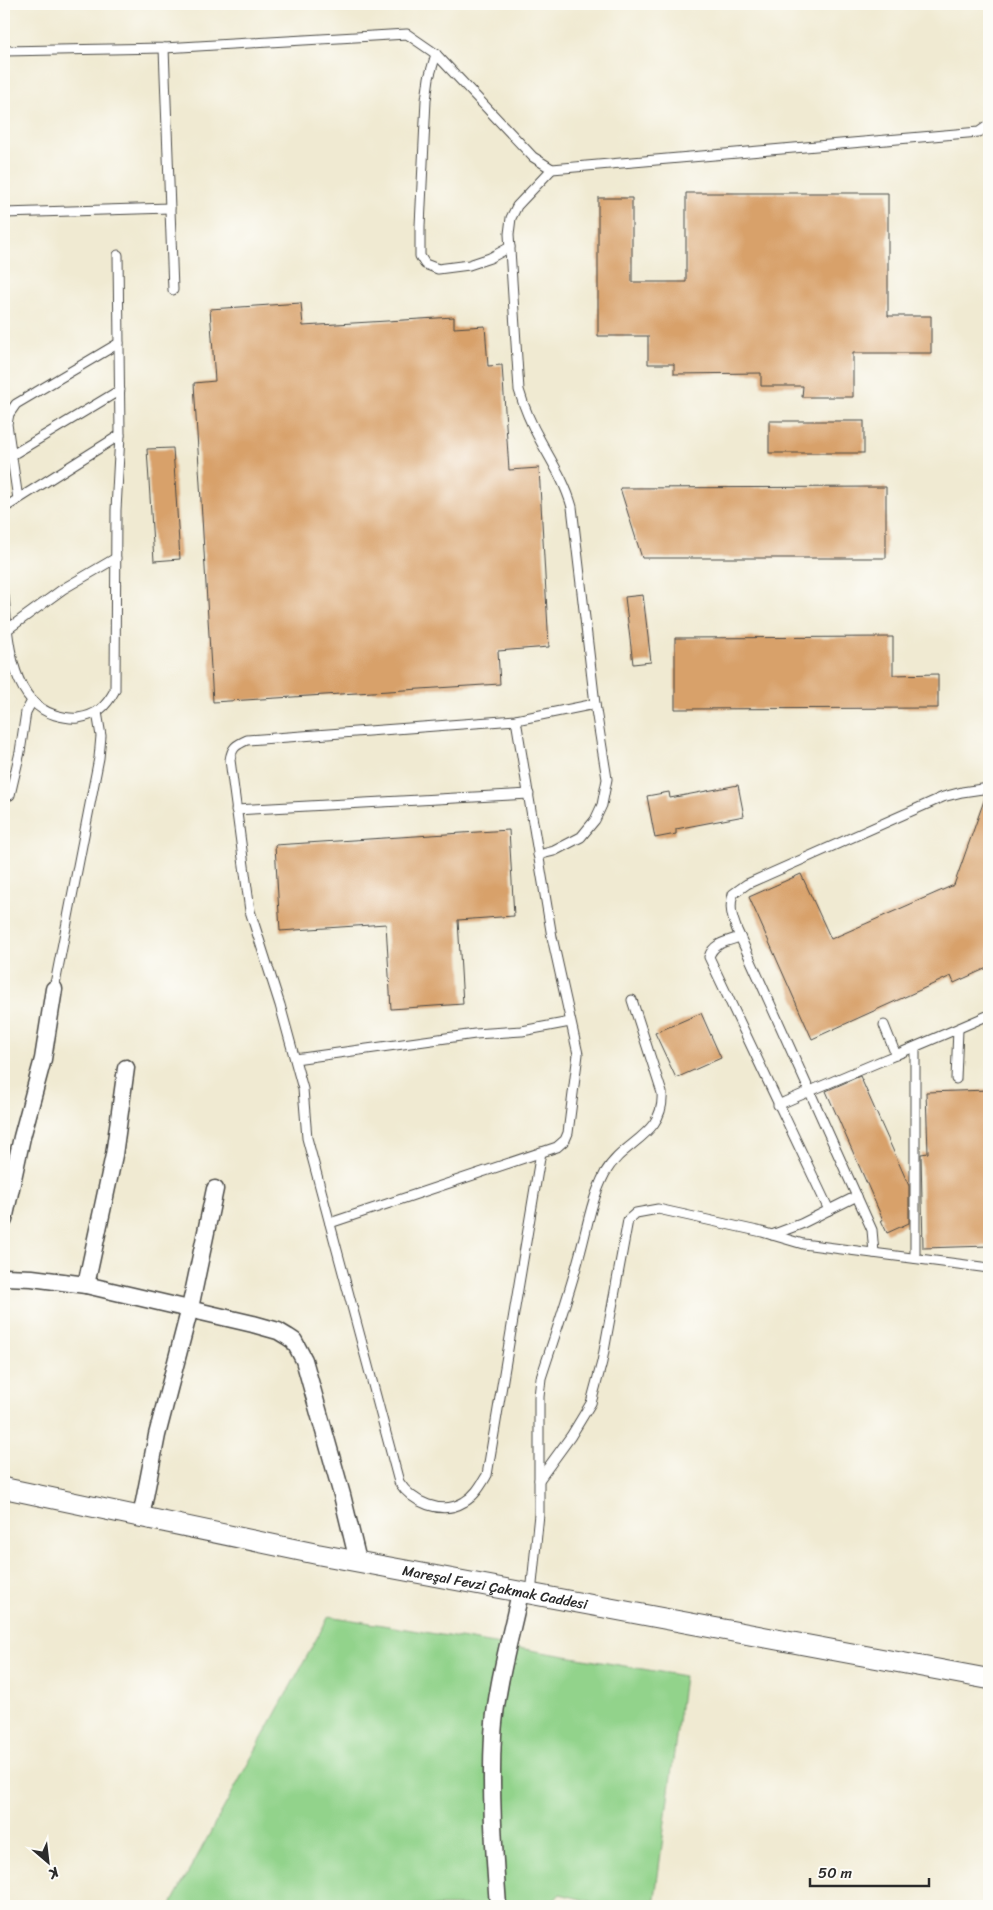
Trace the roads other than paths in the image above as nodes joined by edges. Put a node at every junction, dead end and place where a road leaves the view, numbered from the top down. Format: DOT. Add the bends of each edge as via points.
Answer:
graph roads {
  1 [pos="164,48"];
  2 [pos="4,51"];
  3 [pos="436,54"];
  4 [pos="989,125"];
  5 [pos="552,169"];
  6 [pos="170,208"];
  7 [pos="4,213"];
  8 [pos="510,247"];
  9 [pos="118,255"];
  10 [pos="173,290"];
  11 [pos="119,343"];
  12 [pos="120,390"];
  13 [pos="120,435"];
  14 [pos="12,455"];
  15 [pos="18,499"];
  16 [pos="4,508"];
  17 [pos="116,558"];
  18 [pos="4,596"];
  19 [pos="8,629"];
  20 [pos="32,701"];
  21 [pos="595,704"];
  22 [pos="97,712"];
  23 [pos="516,720"];
  24 [pos="989,788"];
  25 [pos="528,794"];
  26 [pos="10,795"];
  27 [pos="236,810"];
  28 [pos="538,855"];
  29 [pos="740,937"];
  30 [pos="54,989"];
  31 [pos="632,1000"];
  32 [pos="989,1015"];
  33 [pos="570,1022"];
  34 [pos="884,1025"];
  35 [pos="958,1029"];
  36 [pos="915,1048"];
  37 [pos="896,1056"];
  38 [pos="295,1059"];
  39 [pos="126,1068"];
  40 [pos="956,1079"];
  41 [pos="810,1091"];
  42 [pos="778,1105"];
  43 [pos="541,1152"];
  44 [pos="215,1189"];
  45 [pos="857,1196"];
  46 [pos="829,1210"];
  47 [pos="4,1220"];
  48 [pos="330,1223"];
  49 [pos="772,1235"];
  50 [pos="874,1253"];
  51 [pos="916,1258"];
  52 [pos="989,1268"];
  53 [pos="4,1277"];
  54 [pos="86,1285"];
  55 [pos="190,1308"];
  56 [pos="539,1480"];
  57 [pos="4,1488"];
  58 [pos="141,1517"];
  59 [pos="358,1561"];
  60 [pos="525,1593"];
  61 [pos="989,1680"];
  62 [pos="498,1906"];
  1 -- 2 [label="lane"];
  1 -- 3 [label="lane" via="407,34"];
  1 -- 6 [label="lane"];
  3 -- 5 [label="lane" via="533,157"];
  3 -- 8 [label="lane" via="426,100 420,256 425,264 438,269 468,265"];
  4 -- 5 [label="lane" via="979,132"];
  5 -- 8 [label="lane" via="516,206 511,218"];
  6 -- 7 [label="lane"];
  6 -- 10 [label="lane"];
  8 -- 21 [label="lane" via="519,390 572,507"];
  9 -- 11 [label="lane"];
  11 -- 12 [label="lane"];
  11 -- 14 [label="lane" via="16,404 7,424"];
  12 -- 13 [label="lane"];
  12 -- 14 [label="lane"];
  13 -- 15 [label="lane"];
  13 -- 17 [label="lane"];
  14 -- 15 [label="lane"];
  15 -- 16 [label="lane"];
  17 -- 19 [label="lane" via="63,589"];
  17 -- 22 [label="lane" via="115,690"];
  18 -- 19 [label="lane"];
  19 -- 20 [label="lane" via="18,675"];
  20 -- 22 [label="lane" via="60,717 89,716"];
  20 -- 26 [label="lane" via="26,712"];
  21 -- 23 [label="lane"];
  21 -- 28 [label="lane" via="607,780 602,805 581,837"];
  22 -- 30 [label="lane" via="101,736 98,758"];
  23 -- 25 [label="lane"];
  23 -- 27 [label="lane" via="247,740 236,745 230,760"];
  24 -- 29 [label="lane" via="943,797 739,888 730,905"];
  25 -- 27 [label="lane"];
  25 -- 28 [label="lane"];
  27 -- 38 [label="lane" via="250,911"];
  28 -- 33 [label="lane"];
  29 -- 41 [label="lane"];
  29 -- 42 [label="lane" via="716,946 709,957"];
  30 -- 47 [label="street" via="43,1059"];
  31 -- 56 [label="lane" via="663,1105 657,1121 615,1160 594,1194 579,1258 541,1378"];
  32 -- 35 [label="lane"];
  33 -- 38 [label="lane" via="540,1029 466,1035"];
  33 -- 43 [label="lane" via="578,1054 568,1133 557,1147"];
  34 -- 37 [label="lane"];
  35 -- 36 [label="lane"];
  35 -- 40 [label="lane"];
  36 -- 37 [label="lane"];
  36 -- 51 [label="lane"];
  37 -- 41 [label="lane"];
  38 -- 48 [label="lane" via="303,1090 307,1138"];
  39 -- 54 [label="street" via="114,1156"];
  41 -- 42 [label="lane"];
  41 -- 45 [label="lane"];
  42 -- 46 [label="lane"];
  43 -- 48 [label="lane"];
  43 -- 48 [label="lane" via="487,1475 472,1496 457,1505 440,1508 424,1504 409,1495 399,1482"];
  44 -- 55 [label="street"];
  45 -- 46 [label="lane"];
  45 -- 50 [label="lane" via="872,1230"];
  46 -- 49 [label="lane"];
  49 -- 50 [label="lane" via="803,1244"];
  49 -- 56 [label="lane" via="658,1209 636,1213 628,1220 602,1362 591,1403"];
  50 -- 51 [label="lane"];
  51 -- 52 [label="lane"];
  53 -- 54 [label="street"];
  54 -- 55 [label="street"];
  55 -- 58 [label="street" via="157,1435"];
  55 -- 59 [label="street" via="278,1331 294,1341 304,1360"];
  56 -- 60 [label="lane" via="539,1514"];
  57 -- 58 [label="street, Mareşal Fevzi Çakmak Caddesi"];
  58 -- 59 [label="street, Mareşal Fevzi Çakmak Caddesi"];
  59 -- 60 [label="street, Mareşal Fevzi Çakmak Caddesi"];
  60 -- 61 [label="street, Mareşal Fevzi Çakmak Caddesi"];
  60 -- 62 [label="street" via="502,1671 493,1734"];
}
